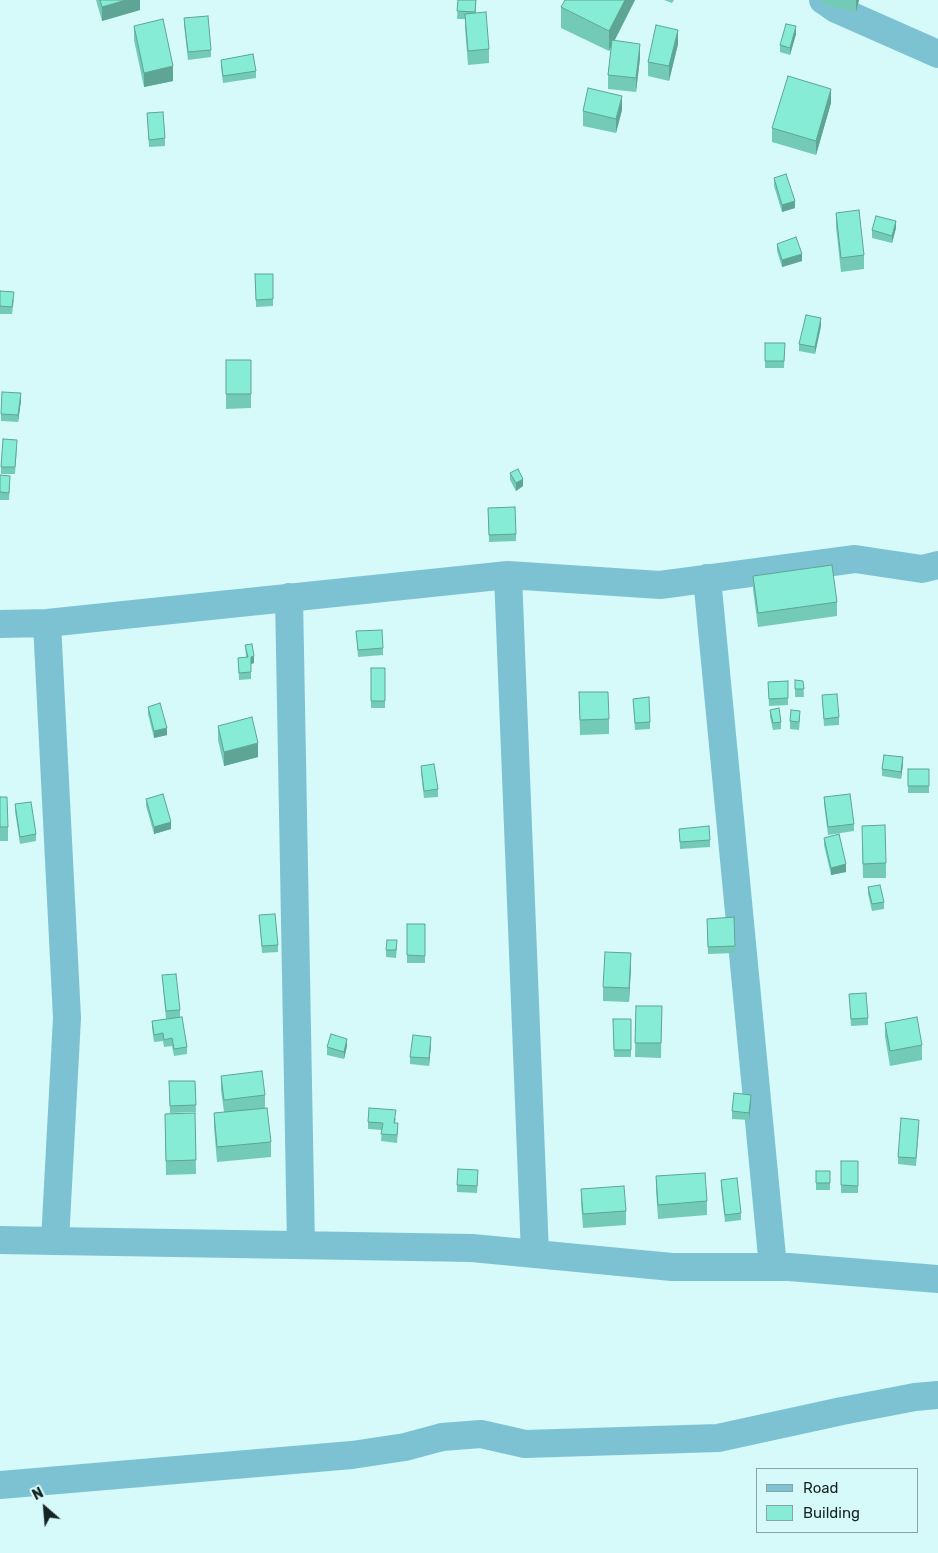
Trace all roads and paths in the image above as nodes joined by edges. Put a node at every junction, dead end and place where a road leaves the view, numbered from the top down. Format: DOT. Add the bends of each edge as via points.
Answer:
graph roads {
  1 [pos="822,0"];
  2 [pos="938,54"];
  3 [pos="938,565"];
  4 [pos="508,575"];
  5 [pos="707,578"];
  6 [pos="289,597"];
  7 [pos="47,623"];
  8 [pos="0,624"];
  9 [pos="0,1240"];
  10 [pos="55,1241"];
  11 [pos="301,1245"];
  12 [pos="535,1254"];
  13 [pos="773,1267"];
  14 [pos="938,1279"];
  15 [pos="938,1395"];
  16 [pos="0,1485"];
  1 -- 2 [label="street"];
  3 -- 5 [label="street" via="922,569 855,559"];
  4 -- 5 [label="street" via="660,585"];
  4 -- 6 [label="street"];
  4 -- 12 [label="street"];
  5 -- 13 [label="street"];
  6 -- 7 [label="street"];
  6 -- 11 [label="street"];
  7 -- 8 [label="street"];
  7 -- 10 [label="street" via="68,1018"];
  9 -- 10 [label="street"];
  10 -- 11 [label="street"];
  11 -- 12 [label="street" via="472,1248"];
  12 -- 13 [label="street" via="672,1267"];
  13 -- 14 [label="street"];
  15 -- 16 [label="street" via="842,1411 718,1438 525,1444 481,1434 442,1437 405,1447 352,1455"];
}
